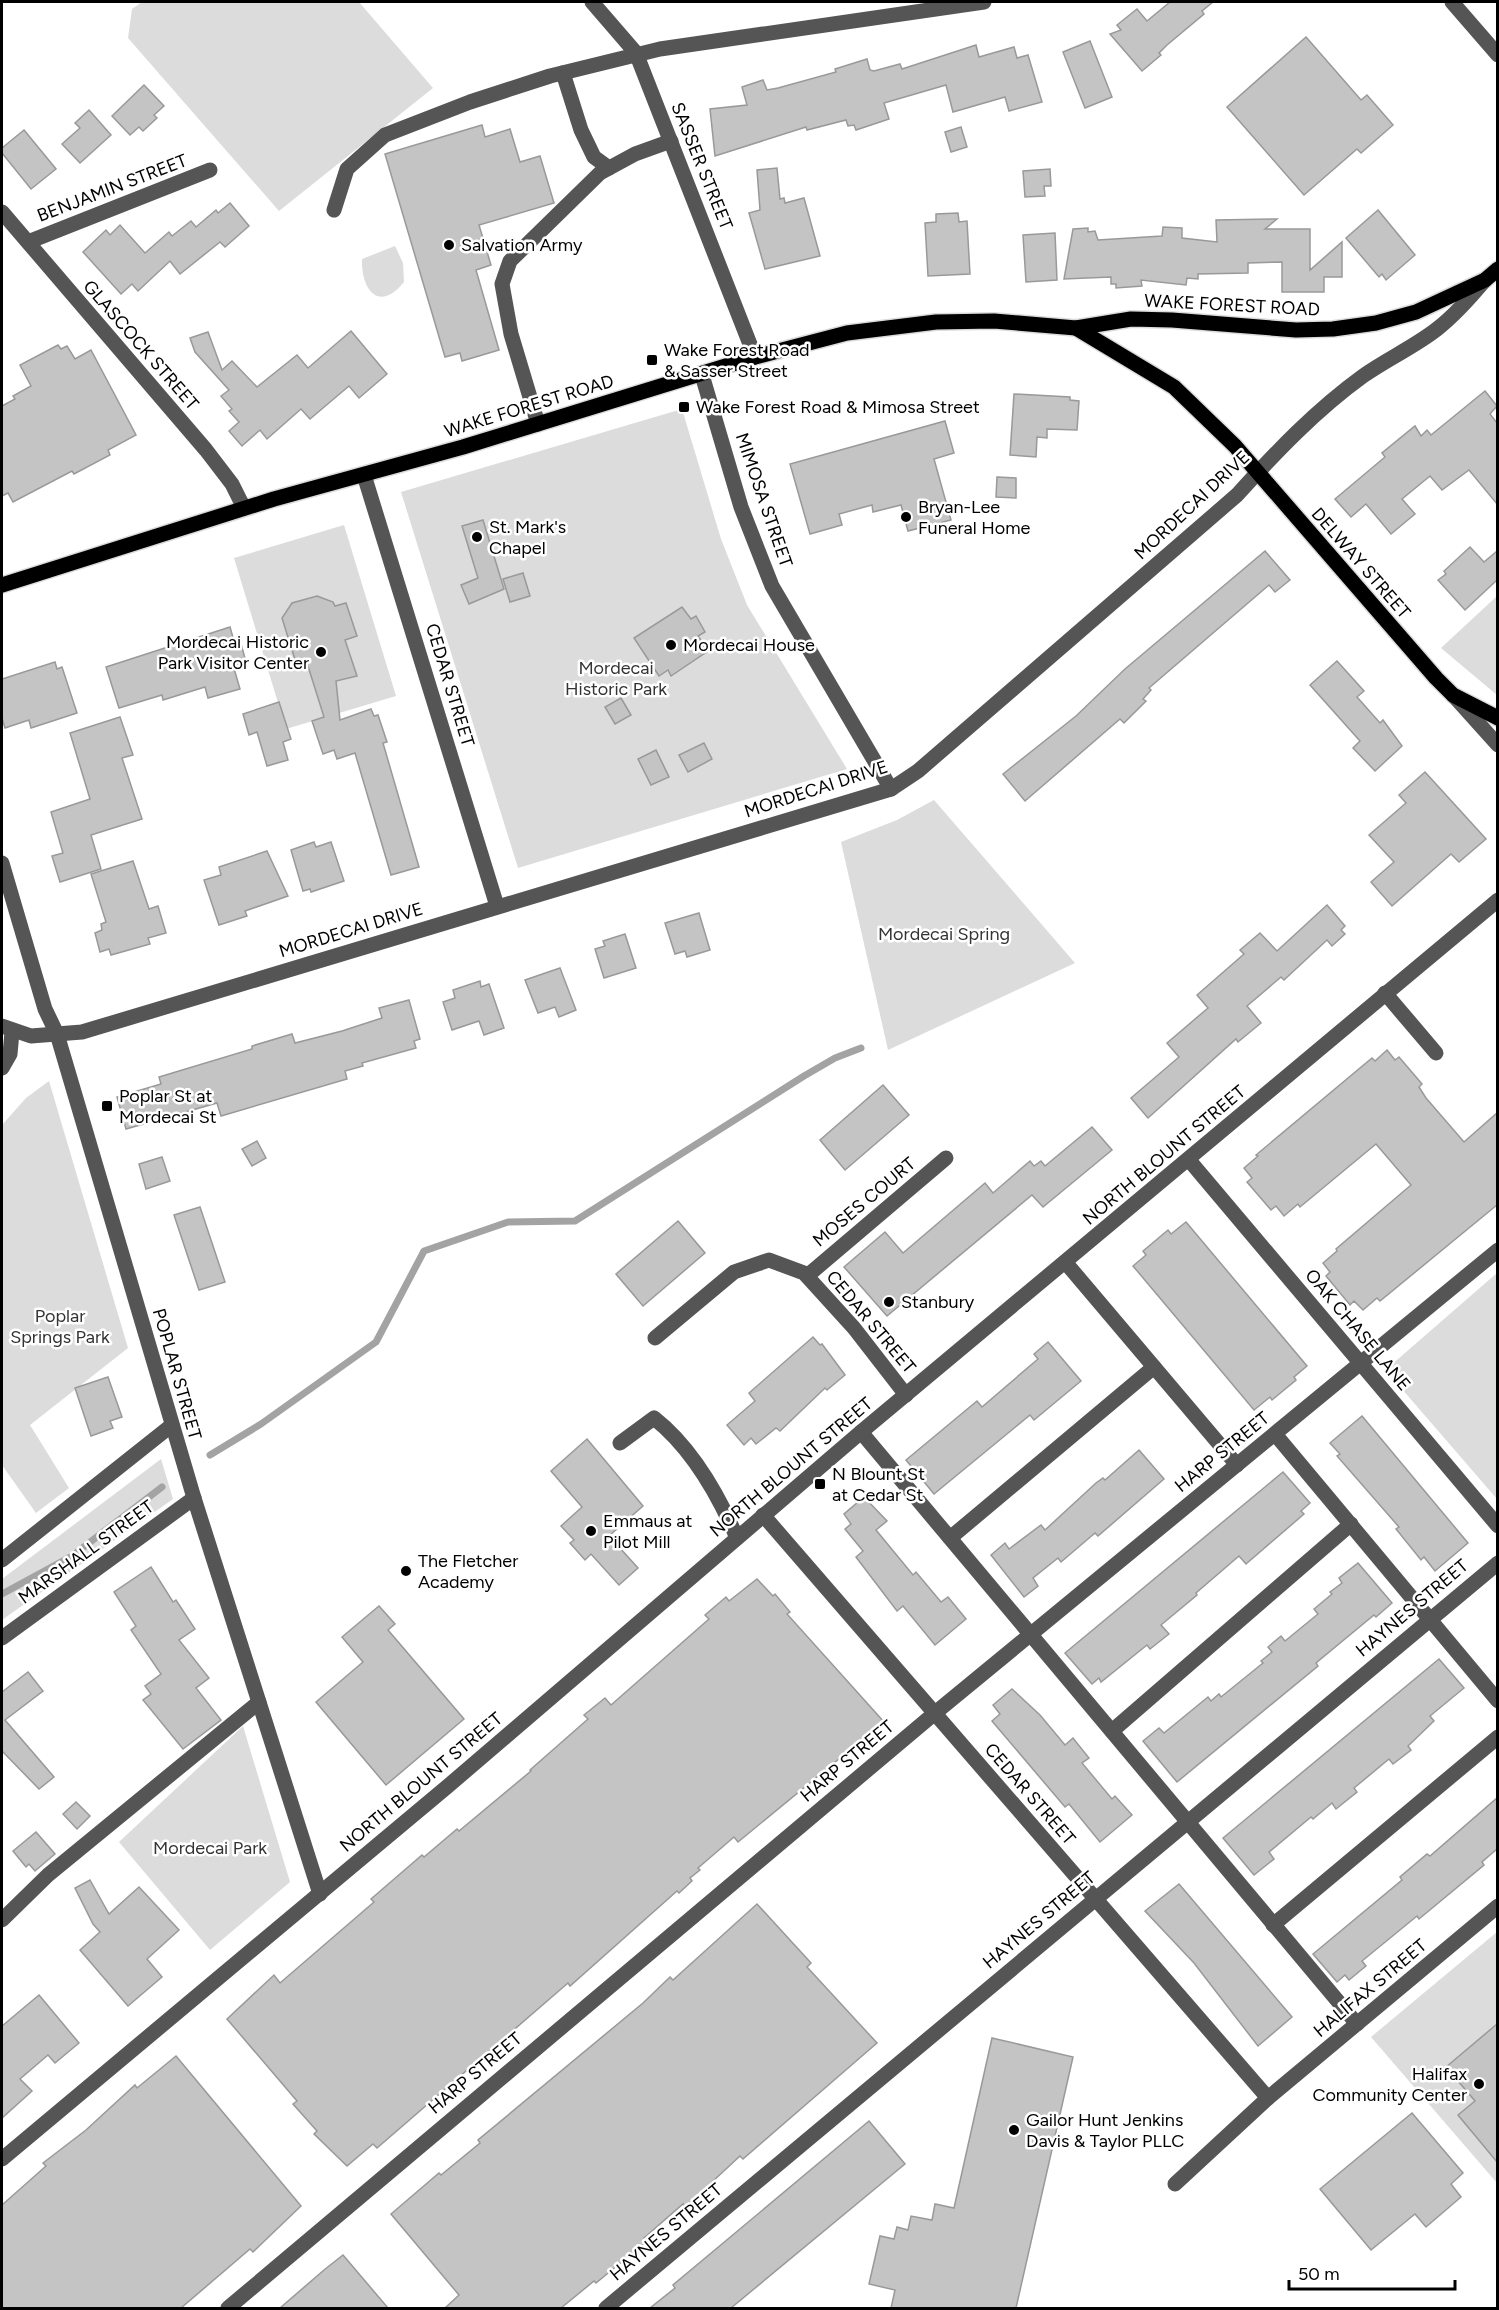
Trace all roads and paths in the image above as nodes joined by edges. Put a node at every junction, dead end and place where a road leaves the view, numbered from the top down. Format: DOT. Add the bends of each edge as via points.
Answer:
graph roads {
  1 [pos="592,2"];
  2 [pos="984,2"];
  3 [pos="1452,2"];
  4 [pos="636,53"];
  5 [pos="1497,55"];
  6 [pos="563,73"];
  7 [pos="671,141"];
  8 [pos="609,168"];
  9 [pos="210,170"];
  10 [pos="334,210"];
  11 [pos="2,212"];
  12 [pos="28,242"];
  13 [pos="1497,269"];
  14 [pos="1485,280"];
  15 [pos="1076,328"];
  16 [pos="755,357"];
  17 [pos="702,375"];
  18 [pos="538,424"];
  19 [pos="1257,472"];
  20 [pos="364,475"];
  21 [pos="244,508"];
  22 [pos="2,585"];
  23 [pos="1453,695"];
  24 [pos="1497,718"];
  25 [pos="1497,745"];
  26 [pos="891,789"];
  27 [pos="2,864"];
  28 [pos="1497,900"];
  29 [pos="497,906"];
  30 [pos="1385,993"];
  31 [pos="7,1029"];
  32 [pos="57,1034"];
  33 [pos="1436,1053"];
  34 [pos="2,1068"];
  35 [pos="946,1158"];
  36 [pos="1189,1160"];
  37 [pos="1497,1250"];
  38 [pos="1066,1263"];
  39 [pos="807,1276"];
  40 [pos="655,1338"];
  41 [pos="1361,1364"];
  42 [pos="1154,1367"];
  43 [pos="906,1395"];
  44 [pos="172,1425"];
  45 [pos="861,1432"];
  46 [pos="1275,1434"];
  47 [pos="620,1443"];
  48 [pos="1237,1465"];
  49 [pos="194,1498"];
  50 [pos="763,1515"];
  51 [pos="1351,1524"];
  52 [pos="1497,1526"];
  53 [pos="736,1538"];
  54 [pos="950,1538"];
  55 [pos="2,1560"];
  56 [pos="1497,1563"];
  57 [pos="1428,1619"];
  58 [pos="1031,1634"];
  59 [pos="2,1638"];
  60 [pos="1497,1701"];
  61 [pos="259,1702"];
  62 [pos="935,1713"];
  63 [pos="1112,1731"];
  64 [pos="1497,1737"];
  65 [pos="1187,1822"];
  66 [pos="320,1894"];
  67 [pos="1095,1899"];
  68 [pos="1497,1906"];
  69 [pos="2,1920"];
  70 [pos="1273,1925"];
  71 [pos="1357,2024"];
  72 [pos="1268,2098"];
  73 [pos="2,2159"];
  74 [pos="1175,2184"];
  75 [pos="621,2296"];
  76 [pos="228,2308"];
  77 [pos="606,2308"];
  78 [pos="631,2308"];
  1 -- 4 [label="street, SASSER STREET"];
  2 -- 4 [label="street"];
  3 -- 5 [label="street"];
  4 -- 6 [label="street"];
  4 -- 7 [label="street, SASSER STREET"];
  6 -- 8 [label="street" via="594,157"];
  6 -- 10 [label="street" via="470,102 385,135 347,169"];
  7 -- 8 [label="street"];
  7 -- 16 [label="street, SASSER STREET"];
  8 -- 18 [label="street" via="510,261 502,284 511,334"];
  9 -- 12 [label="street, BENJAMIN STREET"];
  11 -- 12 [label="street, GLASCOCK STREET"];
  12 -- 21 [label="street, GLASCOCK STREET" via="206,450 232,484"];
  13 -- 14 [label="main road, WAKE FOREST ROAD"];
  14 -- 15 [label="main road, WAKE FOREST ROAD" via="1416,312 1333,329 1142,320"];
  14 -- 19 [label="street, MORDECAI DRIVE" via="1461,309 1325,406"];
  15 -- 16 [label="main road, WAKE FOREST ROAD" via="994,321 936,322 847,333"];
  15 -- 19 [label="main road, WAKE FOREST ROAD" via="1174,387"];
  16 -- 17 [label="main road, WAKE FOREST ROAD"];
  17 -- 18 [label="main road, WAKE FOREST ROAD"];
  17 -- 26 [label="street, MIMOSA STREET" via="741,507 772,586"];
  18 -- 20 [label="main road, WAKE FOREST ROAD"];
  19 -- 23 [label="main road, DELWAY STREET"];
  19 -- 26 [label="street, MORDECAI DRIVE" via="1237,495 918,771"];
  20 -- 21 [label="main road, WAKE FOREST ROAD"];
  20 -- 29 [label="street, CEDAR STREET"];
  21 -- 22 [label="main road, WAKE FOREST ROAD"];
  23 -- 24 [label="main road"];
  23 -- 25 [label="street"];
  26 -- 29 [label="street, MORDECAI DRIVE"];
  27 -- 32 [label="street, POPLAR STREET" via="45,1009"];
  28 -- 30 [label="street, NORTH BLOUNT STREET"];
  29 -- 32 [label="street, MORDECAI DRIVE" via="82,1032"];
  30 -- 33 [label="street"];
  30 -- 36 [label="street, NORTH BLOUNT STREET"];
  31 -- 32 [label="street, MORDECAI DRIVE" via="31,1036"];
  31 -- 34 [label="street" via="10,1054"];
  32 -- 44 [label="street, POPLAR STREET"];
  35 -- 39 [label="street, MOSES COURT"];
  36 -- 38 [label="street, NORTH BLOUNT STREET"];
  36 -- 41 [label="street, OAK CHASE LANE"];
  37 -- 41 [label="street, HARP STREET"];
  38 -- 42 [label="street"];
  38 -- 43 [label="street, NORTH BLOUNT STREET"];
  39 -- 40 [label="street, CEDAR STREET" via="770,1260 734,1272"];
  39 -- 43 [label="street, CEDAR STREET"];
  41 -- 46 [label="street, HARP STREET"];
  41 -- 52 [label="street, OAK CHASE LANE"];
  42 -- 48 [label="street"];
  42 -- 54 [label="street"];
  43 -- 45 [label="street, NORTH BLOUNT STREET"];
  44 -- 49 [label="street, POPLAR STREET"];
  44 -- 55 [label="street"];
  45 -- 50 [label="street, NORTH BLOUNT STREET"];
  45 -- 54 [label="street"];
  46 -- 48 [label="street, HARP STREET"];
  46 -- 51 [label="street"];
  47 -- 53 [label="street" via="654,1418 675,1434 706,1478"];
  48 -- 58 [label="street, HARP STREET"];
  49 -- 59 [label="street, MARSHALL STREET"];
  49 -- 61 [label="street, POPLAR STREET"];
  50 -- 53 [label="street, NORTH BLOUNT STREET"];
  50 -- 62 [label="street, CEDAR STREET"];
  51 -- 57 [label="street"];
  51 -- 63 [label="street"];
  53 -- 66 [label="street, NORTH BLOUNT STREET"];
  54 -- 58 [label="street"];
  56 -- 57 [label="street, HAYNES STREET"];
  57 -- 60 [label="street"];
  57 -- 65 [label="street, HAYNES STREET"];
  58 -- 62 [label="street, HARP STREET"];
  58 -- 63 [label="street"];
  61 -- 66 [label="street, POPLAR STREET"];
  61 -- 69 [label="street" via="48,1875"];
  62 -- 67 [label="street, CEDAR STREET"];
  62 -- 76 [label="street, HARP STREET"];
  63 -- 65 [label="street"];
  64 -- 70 [label="street"];
  65 -- 67 [label="street, HAYNES STREET"];
  65 -- 70 [label="street"];
  66 -- 73 [label="street, NORTH BLOUNT STREET"];
  67 -- 72 [label="street, CEDAR STREET"];
  67 -- 75 [label="street, HAYNES STREET"];
  68 -- 71 [label="street, HALIFAX STREET"];
  70 -- 71 [label="street"];
  71 -- 72 [label="street, HALIFAX STREET"];
  72 -- 74 [label="street, HALIFAX STREET"];
  75 -- 77 [label="street, HAYNES STREET"];
  75 -- 78 [label="street"];
}
